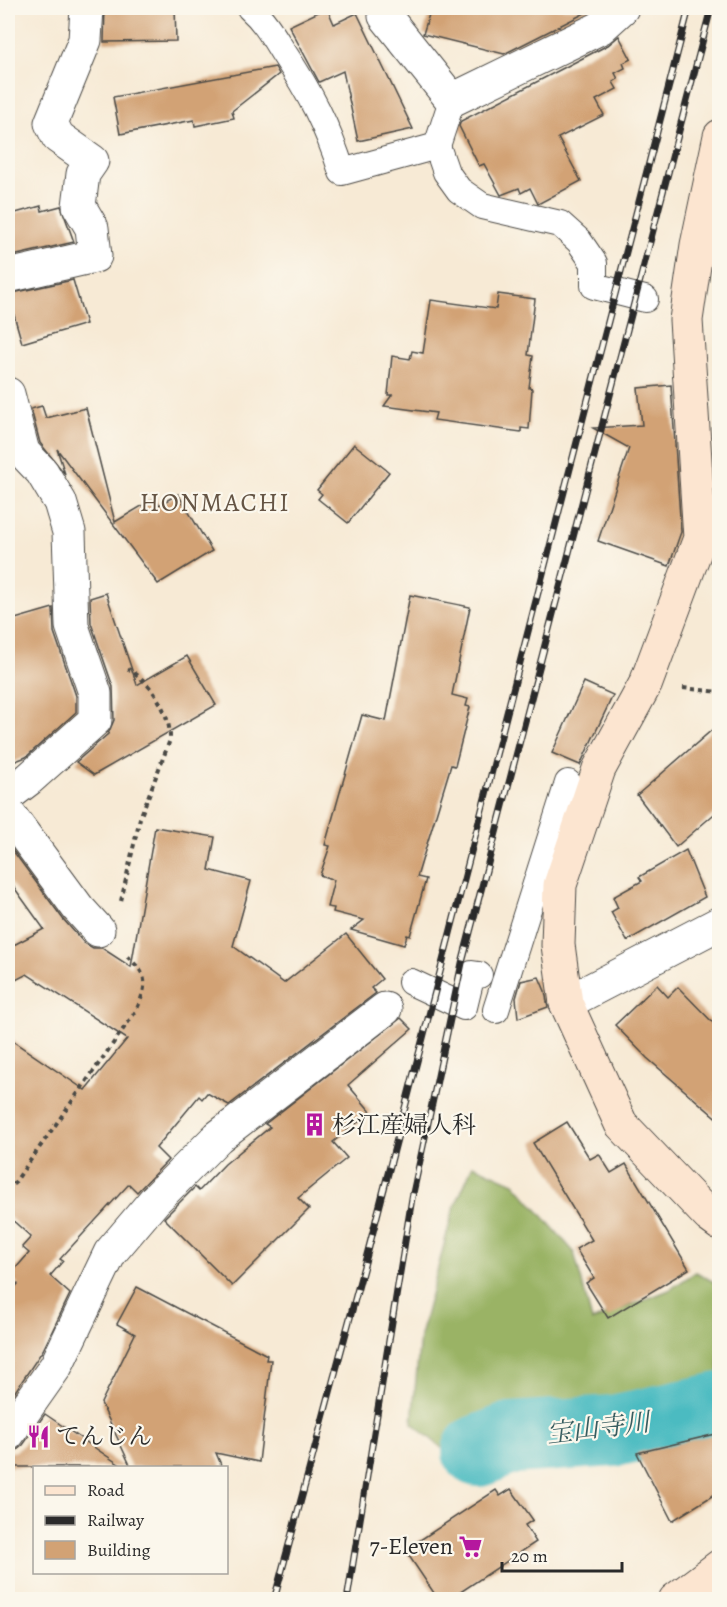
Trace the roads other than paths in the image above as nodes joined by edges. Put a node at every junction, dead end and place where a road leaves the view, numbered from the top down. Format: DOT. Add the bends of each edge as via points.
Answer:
graph roads {
  1 [pos="87,8"];
  2 [pos="250,8"];
  3 [pos="387,8"];
  4 [pos="622,8"];
  5 [pos="452,100"];
  6 [pos="720,136"];
  7 [pos="437,146"];
  8 [pos="8,276"];
  9 [pos="645,299"];
  10 [pos="8,394"];
  11 [pos="15,456"];
  12 [pos="568,783"];
  13 [pos="8,795"];
  14 [pos="8,813"];
  15 [pos="720,923"];
  16 [pos="98,930"];
  17 [pos="479,975"];
  18 [pos="411,982"];
  19 [pos="566,1003"];
  20 [pos="385,1010"];
  21 [pos="496,1010"];
  22 [pos="720,1224"];
  23 [pos="8,1434"];
  24 [pos="720,1566"];
  25 [pos="675,1599"];
  1 -- 8 [label="street" via="85,40 51,123 58,136 92,161 83,174 79,206 92,228 95,256"];
  2 -- 7 [label="street" via="261,17 307,88 329,130 342,172"];
  3 -- 5 [label="street" via="385,16"];
  4 -- 5 [label="street" via="600,28"];
  5 -- 7 [label="street"];
  6 -- 19 [label="main road" via="679,325 700,538 646,683 599,770 560,885 558,945"];
  7 -- 9 [label="street" via="446,172 459,190 482,206 560,224 579,241 594,263 594,286"];
  10 -- 11 [label="street"];
  11 -- 13 [label="street" via="42,472 60,502 69,532 72,626 95,693 95,720"];
  12 -- 21 [label="street"];
  14 -- 16 [label="street"];
  15 -- 19 [label="street"];
  17 -- 18 [label="street" via="472,974 464,1007"];
  19 -- 22 [label="main road" via="621,1124"];
  20 -- 23 [label="street" via="218,1137 155,1200 110,1253 56,1366"];
  24 -- 25 [label="main road"];
}
